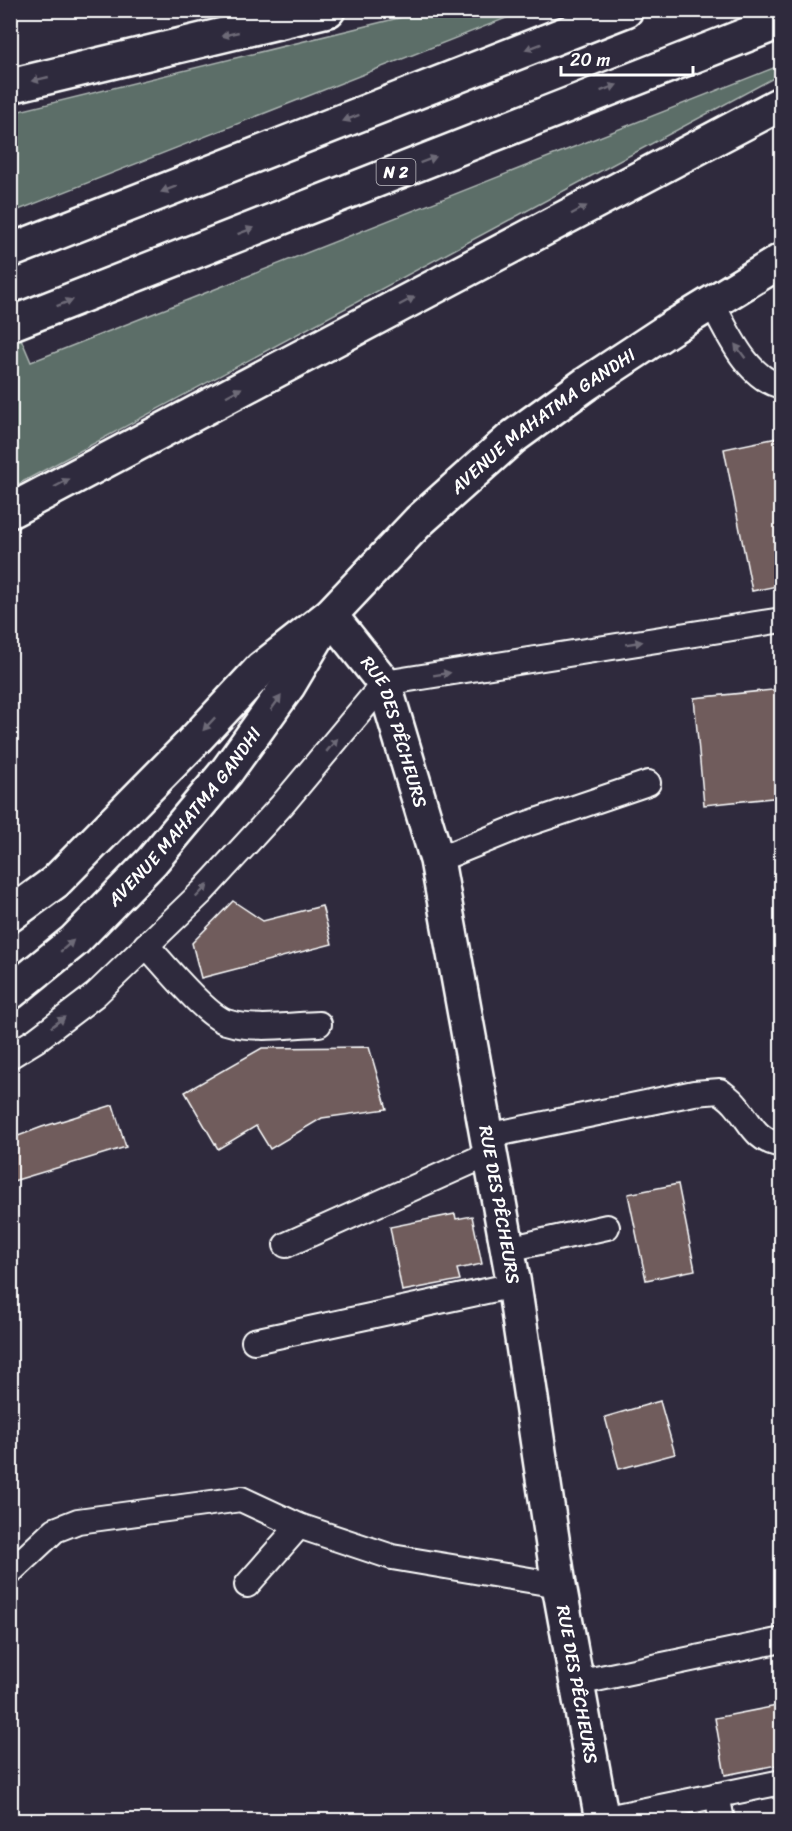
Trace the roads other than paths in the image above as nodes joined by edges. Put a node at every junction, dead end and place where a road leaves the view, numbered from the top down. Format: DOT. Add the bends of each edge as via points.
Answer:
graph roads {
  1 [pos="328,10"];
  2 [pos="626,10"];
  3 [pos="782,21"];
  4 [pos="10,86"];
  5 [pos="782,103"];
  6 [pos="10,251"];
  7 [pos="782,260"];
  8 [pos="712,303"];
  9 [pos="10,324"];
  10 [pos="782,386"];
  11 [pos="10,511"];
  12 [pos="330,615"];
  13 [pos="782,620"];
  14 [pos="384,683"];
  15 [pos="648,783"];
  16 [pos="95,843"];
  17 [pos="437,860"];
  18 [pos="10,889"];
  19 [pos="10,915"];
  20 [pos="146,945"];
  21 [pos="10,993"];
  22 [pos="319,1024"];
  23 [pos="10,1056"];
  24 [pos="489,1145"];
  25 [pos="782,1146"];
  26 [pos="607,1227"];
  27 [pos="286,1245"];
  28 [pos="508,1249"];
  29 [pos="514,1285"];
  30 [pos="254,1341"];
  31 [pos="299,1526"];
  32 [pos="10,1572"];
  33 [pos="247,1585"];
  34 [pos="559,1585"];
  35 [pos="782,1640"];
  36 [pos="577,1683"];
  37 [pos="782,1782"];
  38 [pos="717,1795"];
  39 [pos="602,1820"];
  40 [pos="722,1821"];
  1 -- 4 [label="main road, one-way"];
  2 -- 6 [label="main road, one-way"];
  9 -- 3 [label="main road, N 2, one-way"];
  11 -- 5 [label="main road, one-way"];
  7 -- 8 [label="main road, AVENUE MAHATMA GANDHI"];
  10 -- 8 [label="lane, one-way" via="770,384 753,369"];
  8 -- 12 [label="main road, AVENUE MAHATMA GANDHI" via="586,384 513,437 419,521"];
  12 -- 14 [label="main road, RUE DES PÊCHEURS"];
  12 -- 16 [label="main road, AVENUE MAHATMA GANDHI, one-way" via="261,669"];
  21 -- 12 [label="main road, AVENUE MAHATMA GANDHI, one-way" via="74,941 152,861 227,771 288,686"];
  14 -- 13 [label="lane, one-way"];
  14 -- 17 [label="main road, RUE DES PÊCHEURS"];
  20 -- 14 [label="lane, one-way" via="202,892 282,805"];
  15 -- 17 [label="lane" via="521,825"];
  16 -- 18 [label="main road" via="57,855"];
  16 -- 19 [label="main road, AVENUE MAHATMA GANDHI" via="55,882"];
  17 -- 24 [label="main road, RUE DES PÊCHEURS"];
  20 -- 22 [label="lane" via="204,1007 224,1021 248,1026"];
  23 -- 20 [label="lane, one-way" via="95,995"];
  24 -- 25 [label="lane" via="694,1093 720,1091 735,1103 755,1132"];
  24 -- 27 [label="lane"];
  24 -- 28 [label="main road, RUE DES PÊCHEURS"];
  26 -- 28 [label="lane"];
  28 -- 29 [label="main road, RUE DES PÊCHEURS"];
  29 -- 30 [label="lane"];
  29 -- 34 [label="main road, RUE DES PÊCHEURS"];
  31 -- 32 [label="lane" via="241,1499 78,1521 55,1530"];
  31 -- 33 [label="lane"];
  31 -- 34 [label="lane" via="392,1557"];
  34 -- 36 [label="main road, RUE DES PÊCHEURS"];
  35 -- 36 [label="lane"];
  36 -- 39 [label="main road, RUE DES PÊCHEURS"];
  37 -- 38 [label="lane"];
  38 -- 39 [label="lane"];
  38 -- 40 [label="lane"];
}
